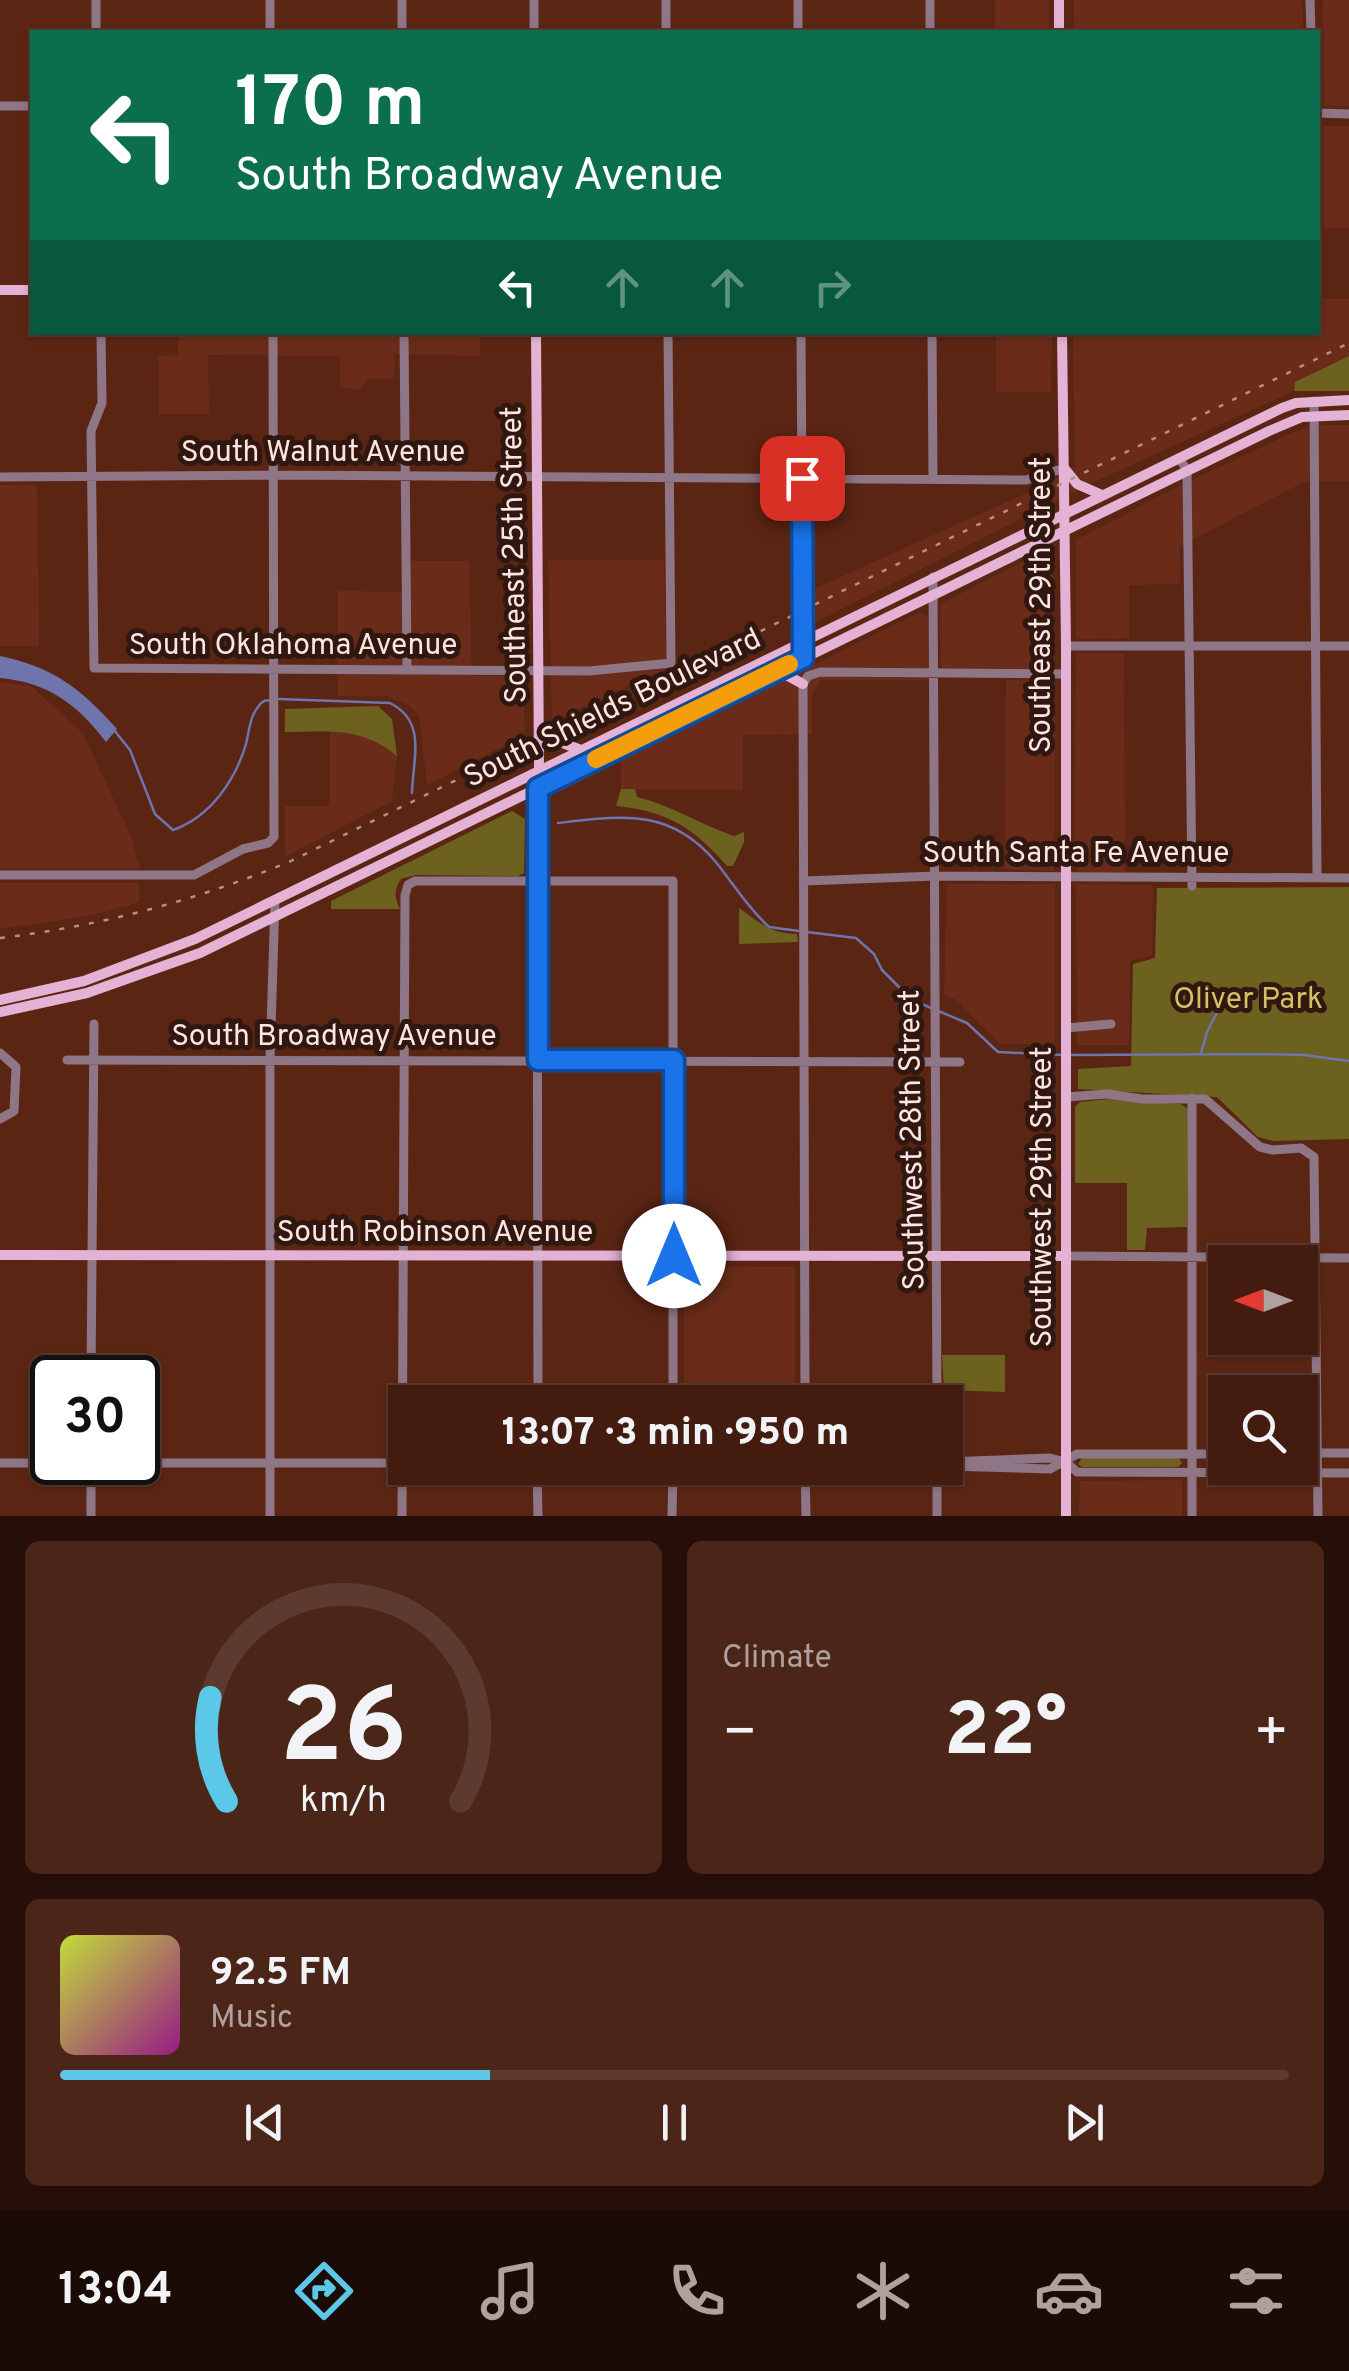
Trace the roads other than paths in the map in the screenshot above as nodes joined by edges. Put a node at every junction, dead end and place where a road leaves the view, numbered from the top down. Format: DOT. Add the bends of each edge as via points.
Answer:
graph roads {
  1 [pos="96,0"];
  2 [pos="270,0"];
  3 [pos="402,0"];
  4 [pos="534,0"];
  5 [pos="666,0"];
  6 [pos="798,0"];
  7 [pos="930,0"];
  8 [pos="1059,0"];
  9 [pos="1310,0"];
  10 [pos="96,30"];
  11 [pos="270,30"];
  12 [pos="402,30"];
  13 [pos="534,30"];
  14 [pos="666,30"];
  15 [pos="798,30"];
  16 [pos="930,30"];
  17 [pos="1059,30"];
  18 [pos="1311,30"];
  19 [pos="0,106"];
  20 [pos="30,106"];
  21 [pos="1320,113"];
  22 [pos="1349,114"];
  23 [pos="0,290"];
  24 [pos="30,290"];
  25 [pos="101,335"];
  26 [pos="273,335"];
  27 [pos="404,335"];
  28 [pos="536,335"];
  29 [pos="668,335"];
  30 [pos="800,335"];
  31 [pos="932,335"];
  32 [pos="1062,335"];
  33 [pos="1314,400"];
  34 [pos="1349,400"];
  35 [pos="1314,415"];
  36 [pos="1349,415"];
  37 [pos="1179,458"];
  38 [pos="1065,468"];
  39 [pos="1186,470"];
  40 [pos="274,475"];
  41 [pos="92,476"];
  42 [pos="405,476"];
  43 [pos="0,477"];
  44 [pos="537,477"];
  45 [pos="669,478"];
  46 [pos="802,478"];
  47 [pos="933,479"];
  48 [pos="1102,495"];
  49 [pos="1066,512"];
  50 [pos="1065,528"];
  51 [pos="932,577"];
  52 [pos="933,594"];
  53 [pos="802,642"];
  54 [pos="1066,646"];
  55 [pos="1315,646"];
  56 [pos="1349,646"];
  57 [pos="1190,647"];
  58 [pos="803,658"];
  59 [pos="274,669"];
  60 [pos="407,670"];
  61 [pos="776,670"];
  62 [pos="539,671"];
  63 [pos="935,674"];
  64 [pos="1066,674"];
  65 [pos="804,684"];
  66 [pos="660,711"];
  67 [pos="668,724"];
  68 [pos="540,728"];
  69 [pos="581,750"];
  70 [pos="540,771"];
  71 [pos="538,788"];
  72 [pos="0,875"];
  73 [pos="936,876"];
  74 [pos="1066,877"];
  75 [pos="1316,877"];
  76 [pos="1349,878"];
  77 [pos="804,881"];
  78 [pos="538,882"];
  79 [pos="1192,882"];
  80 [pos="275,900"];
  81 [pos="274,917"];
  82 [pos="64,992"];
  83 [pos="0,1000"];
  84 [pos="0,1012"];
  85 [pos="94,1024"];
  86 [pos="1111,1024"];
  87 [pos="1066,1033"];
  88 [pos="0,1053"];
  89 [pos="67,1060"];
  90 [pos="93,1060"];
  91 [pos="270,1060"];
  92 [pos="538,1060"];
  93 [pos="674,1060"];
  94 [pos="402,1061"];
  95 [pos="806,1061"];
  96 [pos="937,1061"];
  97 [pos="960,1062"];
  98 [pos="1066,1096"];
  99 [pos="1192,1098"];
  100 [pos="0,1119"];
  101 [pos="1317,1245"];
  102 [pos="0,1255"];
  103 [pos="92,1256"];
  104 [pos="270,1256"];
  105 [pos="403,1256"];
  106 [pos="538,1256"];
  107 [pos="674,1256"];
  108 [pos="806,1256"];
  109 [pos="938,1256"];
  110 [pos="1066,1256"];
  111 [pos="1192,1258"];
  112 [pos="1208,1258"];
  113 [pos="1318,1258"];
  114 [pos="1349,1258"];
  115 [pos="91,1355"];
  116 [pos="402,1385"];
  117 [pos="538,1385"];
  118 [pos="673,1385"];
  119 [pos="805,1385"];
  120 [pos="937,1385"];
  121 [pos="1318,1452"];
  122 [pos="1349,1453"];
  123 [pos="1192,1454"];
  124 [pos="1208,1454"];
  125 [pos="388,1462"];
  126 [pos="1066,1462"];
  127 [pos="160,1463"];
  128 [pos="270,1463"];
  129 [pos="0,1464"];
  130 [pos="30,1464"];
  131 [pos="963,1465"];
  132 [pos="1192,1473"];
  133 [pos="1208,1473"];
  134 [pos="1318,1473"];
  135 [pos="1349,1473"];
  136 [pos="91,1485"];
  137 [pos="402,1485"];
  138 [pos="537,1485"];
  139 [pos="673,1485"];
  140 [pos="805,1485"];
  141 [pos="937,1485"];
  142 [pos="1318,1485"];
  143 [pos="92,1516"];
  144 [pos="270,1516"];
  145 [pos="402,1516"];
  146 [pos="538,1516"];
  147 [pos="672,1516"];
  148 [pos="806,1516"];
  149 [pos="937,1516"];
  150 [pos="1066,1516"];
  151 [pos="1192,1516"];
  152 [pos="1318,1516"];
  1 -- 10 [label="street"];
  2 -- 11 [label="street"];
  3 -- 12 [label="street"];
  4 -- 13 [label="street"];
  5 -- 14 [label="street"];
  6 -- 15 [label="street"];
  7 -- 16 [label="street"];
  8 -- 17 [label="main road"];
  9 -- 18 [label="street"];
  19 -- 20 [label="street"];
  21 -- 22 [label="street"];
  23 -- 24 [label="main road"];
  25 -- 41 [label="street" via="102,403 92,426"];
  26 -- 40 [label="street"];
  27 -- 42 [label="street"];
  28 -- 44 [label="main road, Southeast 25th Street"];
  29 -- 45 [label="street"];
  30 -- 46 [label="street"];
  31 -- 47 [label="street"];
  32 -- 38 [label="main road, Southeast 29th Street"];
  33 -- 34 [label="main road, South Shields Boulevard"];
  33 -- 35 [label="street"];
  33 -- 37 [label="main road, South Shields Boulevard" via="1282,408"];
  35 -- 36 [label="main road, South Shields Boulevard"];
  35 -- 39 [label="main road, South Shields Boulevard"];
  35 -- 55 [label="street"];
  37 -- 39 [label="street"];
  37 -- 48 [label="main road, South Shields Boulevard"];
  38 -- 47 [label="street, South Walnut Avenue" via="1026,480"];
  38 -- 48 [label="main road" via="1076,484"];
  38 -- 49 [label="main road, Southeast 29th Street"];
  39 -- 50 [label="main road, South Shields Boulevard"];
  39 -- 57 [label="street"];
  40 -- 41 [label="street, South Walnut Avenue"];
  40 -- 42 [label="street, South Walnut Avenue"];
  40 -- 59 [label="street"];
  41 -- 43 [label="street, South Walnut Avenue"];
  41 -- 59 [label="street, South Oklahoma Avenue" via="94,668"];
  42 -- 44 [label="street, South Walnut Avenue"];
  42 -- 60 [label="street"];
  44 -- 45 [label="street, South Walnut Avenue"];
  44 -- 62 [label="main road, Southeast 25th Street"];
  45 -- 46 [label="street, South Walnut Avenue"];
  45 -- 62 [label="street, South Oklahoma Avenue" via="671,663"];
  46 -- 47 [label="street, South Walnut Avenue"];
  46 -- 53 [label="street"];
  48 -- 49 [label="main road, South Shields Boulevard"];
  49 -- 50 [label="main road, Southeast 29th Street"];
  49 -- 51 [label="main road, South Shields Boulevard"];
  50 -- 52 [label="main road, South Shields Boulevard"];
  50 -- 54 [label="main road, Southeast 29th Street"];
  51 -- 52 [label="street, Southwest 28th Street"];
  51 -- 53 [label="main road, South Shields Boulevard"];
  52 -- 58 [label="main road, South Shields Boulevard"];
  52 -- 63 [label="street, Southwest 28th Street"];
  53 -- 58 [label="street"];
  53 -- 66 [label="main road, South Shields Boulevard"];
  54 -- 57 [label="street"];
  54 -- 64 [label="main road, Southeast 29th Street"];
  55 -- 56 [label="street"];
  55 -- 57 [label="street"];
  55 -- 75 [label="street"];
  57 -- 79 [label="street"];
  58 -- 61 [label="main road, South Shields Boulevard"];
  59 -- 60 [label="street, South Oklahoma Avenue"];
  59 -- 72 [label="street" via="274,832 268,843 194,875"];
  60 -- 62 [label="street, South Oklahoma Avenue"];
  61 -- 65 [label="main road"];
  61 -- 67 [label="main road, South Shields Boulevard"];
  62 -- 68 [label="main road, Southeast 25th Street"];
  63 -- 64 [label="street"];
  63 -- 65 [label="street" via="816,672"];
  63 -- 73 [label="street, Southwest 28th Street"];
  64 -- 74 [label="main road, Southeast 29th Street"];
  65 -- 77 [label="street"];
  66 -- 67 [label="main road"];
  66 -- 69 [label="main road, South Shields Boulevard"];
  67 -- 71 [label="main road, South Shields Boulevard"];
  68 -- 69 [label="main road"];
  68 -- 70 [label="main road, Southeast 25th Street"];
  69 -- 70 [label="main road, South Shields Boulevard"];
  70 -- 71 [label="main road, Southeast 25th Street"];
  70 -- 80 [label="main road, South Shields Boulevard"];
  71 -- 78 [label="street, Southeast 25th Street"];
  71 -- 81 [label="main road, South Shields Boulevard"];
  73 -- 74 [label="street, South Santa Fe Avenue"];
  73 -- 77 [label="street, South Santa Fe Avenue"];
  73 -- 96 [label="street, Southwest 28th Street"];
  74 -- 79 [label="street, South Santa Fe Avenue"];
  74 -- 87 [label="main road, Southwest 29th Street"];
  75 -- 76 [label="street, South Santa Fe Avenue"];
  75 -- 79 [label="street, South Santa Fe Avenue"];
  77 -- 95 [label="street"];
  78 -- 92 [label="street, Southeast 25th Street"];
  78 -- 93 [label="street" via="674,882"];
  78 -- 94 [label="street" via="408,885"];
  80 -- 81 [label="street"];
  80 -- 82 [label="main road, South Shields Boulevard"];
  81 -- 82 [label="main road, South Shields Boulevard" via="168,967"];
  81 -- 91 [label="street"];
  82 -- 83 [label="main road, South Shields Boulevard"];
  82 -- 84 [label="main road, South Shields Boulevard"];
  85 -- 90 [label="street"];
  86 -- 87 [label="street"];
  87 -- 98 [label="main road, Southwest 29th Street"];
  88 -- 100 [label="street" via="16,1067 14,1112"];
  89 -- 90 [label="street, South Broadway Avenue"];
  90 -- 91 [label="street, South Broadway Avenue"];
  90 -- 103 [label="street"];
  91 -- 94 [label="street, South Broadway Avenue"];
  91 -- 104 [label="street"];
  92 -- 93 [label="street, South Broadway Avenue"];
  92 -- 94 [label="street, South Broadway Avenue"];
  92 -- 106 [label="street, Southeast 25th Street"];
  93 -- 95 [label="street, South Broadway Avenue"];
  93 -- 107 [label="street"];
  94 -- 105 [label="street"];
  95 -- 96 [label="street, South Broadway Avenue"];
  95 -- 108 [label="street"];
  96 -- 97 [label="street, South Broadway Avenue"];
  96 -- 109 [label="street, Southwest 28th Street"];
  98 -- 99 [label="street"];
  98 -- 110 [label="main road, Southwest 29th Street"];
  99 -- 101 [label="street" via="1213,1103 1260,1147 1310,1153 1317,1167"];
  99 -- 111 [label="street"];
  102 -- 103 [label="main road, South Robinson Avenue"];
  103 -- 104 [label="main road, South Robinson Avenue"];
  103 -- 115 [label="street"];
  104 -- 105 [label="main road, South Robinson Avenue"];
  104 -- 128 [label="street"];
  105 -- 106 [label="main road, South Robinson Avenue"];
  105 -- 116 [label="street"];
  106 -- 107 [label="main road, South Robinson Avenue"];
  106 -- 117 [label="street, Southeast 25th Street"];
  107 -- 108 [label="main road, South Robinson Avenue"];
  107 -- 118 [label="street"];
  108 -- 109 [label="main road, South Robinson Avenue"];
  108 -- 119 [label="street"];
  109 -- 110 [label="main road, South Robinson Avenue"];
  109 -- 120 [label="street, Southwest 28th Street"];
  110 -- 111 [label="street, South Robinson Avenue"];
  110 -- 126 [label="main road, Southwest 29th Street"];
  111 -- 112 [label="street, South Robinson Avenue"];
  111 -- 123 [label="street"];
  113 -- 114 [label="street, South Robinson Avenue"];
  121 -- 122 [label="street"];
  123 -- 124 [label="street"];
  123 -- 126 [label="street" via="1077,1454"];
  123 -- 132 [label="street"];
  125 -- 128 [label="street"];
  126 -- 131 [label="street" via="1050,1469"];
  126 -- 132 [label="street" via="1077,1472"];
  126 -- 150 [label="main road, Southwest 29th Street"];
  127 -- 128 [label="street"];
  128 -- 144 [label="street"];
  129 -- 130 [label="street"];
  132 -- 133 [label="street"];
  132 -- 151 [label="street"];
  134 -- 135 [label="street"];
  136 -- 143 [label="street"];
  137 -- 145 [label="street"];
  138 -- 146 [label="street"];
  139 -- 147 [label="street"];
  140 -- 148 [label="street"];
  141 -- 149 [label="street"];
  142 -- 152 [label="street"];
}
